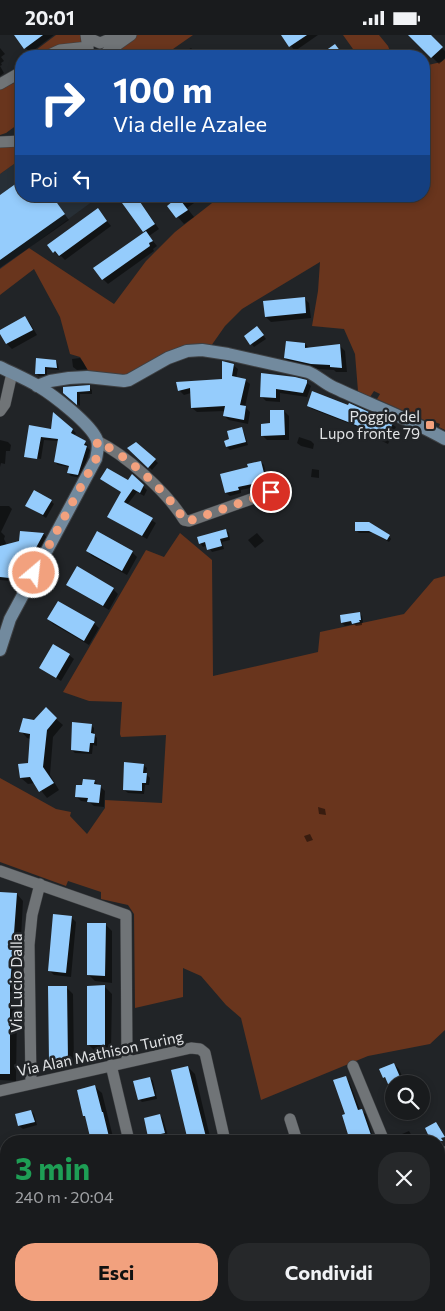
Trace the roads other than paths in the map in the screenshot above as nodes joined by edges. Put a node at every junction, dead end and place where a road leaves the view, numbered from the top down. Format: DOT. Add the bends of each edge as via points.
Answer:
graph roads {
  1 [pos="131,35"];
  2 [pos="100,46"];
  3 [pos="60,50"];
  4 [pos="15,75"];
  5 [pos="0,84"];
  6 [pos="15,141"];
  7 [pos="0,142"];
  8 [pos="0,367"];
  9 [pos="12,373"];
  10 [pos="37,386"];
  11 [pos="0,411"];
  12 [pos="445,439"];
  13 [pos="97,441"];
  14 [pos="271,492"];
  15 [pos="0,650"];
  16 [pos="0,871"];
  17 [pos="40,884"];
  18 [pos="127,1061"];
  19 [pos="111,1065"];
  20 [pos="353,1066"];
  21 [pos="30,1083"];
  22 [pos="0,1091"];
  23 [pos="290,1119"];
  24 [pos="128,1135"];
  25 [pos="225,1135"];
  26 [pos="295,1135"];
  27 [pos="382,1135"];
  1 -- 2 [label="street"];
  2 -- 3 [label="street"];
  4 -- 5 [label="street"];
  6 -- 7 [label="street"];
  8 -- 9 [label="street"];
  9 -- 10 [label="street"];
  9 -- 11 [label="street" via="5,404"];
  10 -- 12 [label="street" via="69,378 129,380 173,356 187,351 208,350 316,375 331,387"];
  10 -- 13 [label="street" via="80,420"];
  13 -- 14 [label="street" via="113,449 156,486 184,520"];
  13 -- 15 [label="street" via="96,459 10,619"];
  16 -- 17 [label="street"];
  17 -- 18 [label="street" via="126,915"];
  17 -- 21 [label="street, Via Lucio Dalla" via="29,945"];
  18 -- 19 [label="street, Via Alan Mathison Turing"];
  18 -- 25 [label="street, Via Alan Mathison Turing" via="192,1048 206,1053"];
  19 -- 21 [label="street, Via Alan Mathison Turing"];
  19 -- 24 [label="street"];
  20 -- 27 [label="street"];
  21 -- 22 [label="street, Via Alan Mathison Turing"];
  23 -- 26 [label="street"];
}
